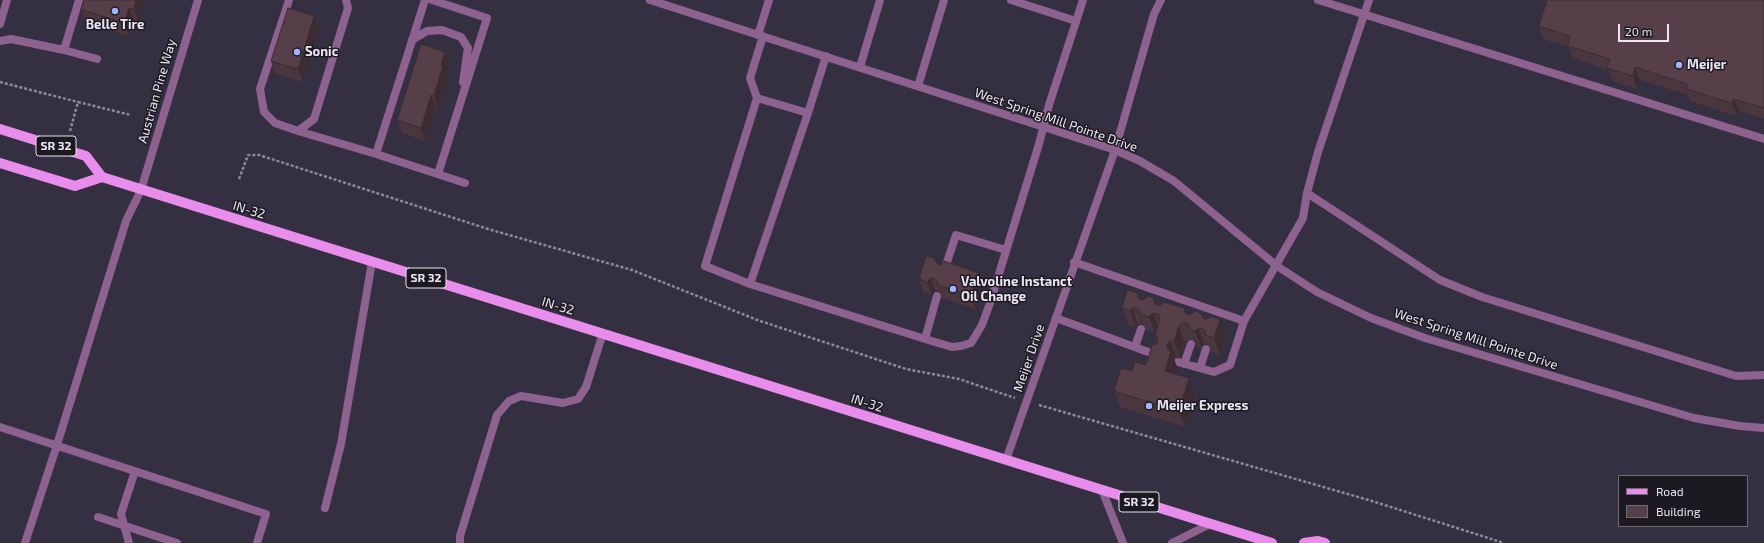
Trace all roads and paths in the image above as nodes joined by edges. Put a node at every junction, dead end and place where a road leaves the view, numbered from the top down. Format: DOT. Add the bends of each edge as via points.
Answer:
graph roads {
  1 [pos="7,0"];
  2 [pos="79,0"];
  3 [pos="198,0"];
  4 [pos="289,0"];
  5 [pos="346,0"];
  6 [pos="425,0"];
  7 [pos="432,0"];
  8 [pos="650,0"];
  9 [pos="769,0"];
  10 [pos="878,0"];
  11 [pos="944,0"];
  12 [pos="1011,0"];
  13 [pos="1083,0"];
  14 [pos="1161,0"];
  15 [pos="1318,0"];
  16 [pos="1369,0"];
  17 [pos="1363,14"];
  18 [pos="1076,20"];
  19 [pos="0,24"];
  20 [pos="760,36"];
  21 [pos="412,40"];
  22 [pos="0,41"];
  23 [pos="64,50"];
  24 [pos="826,56"];
  25 [pos="97,59"];
  26 [pos="860,67"];
  27 [pos="0,82"];
  28 [pos="918,86"];
  29 [pos="757,98"];
  30 [pos="78,102"];
  31 [pos="460,104"];
  32 [pos="808,113"];
  33 [pos="131,115"];
  34 [pos="1042,128"];
  35 [pos="0,129"];
  36 [pos="70,131"];
  37 [pos="298,131"];
  38 [pos="1764,139"];
  39 [pos="1115,150"];
  40 [pos="376,154"];
  41 [pos="0,163"];
  42 [pos="438,174"];
  43 [pos="102,177"];
  44 [pos="240,179"];
  45 [pos="465,183"];
  46 [pos="141,190"];
  47 [pos="1307,193"];
  48 [pos="1006,250"];
  49 [pos="372,262"];
  50 [pos="1074,262"];
  51 [pos="1277,266"];
  52 [pos="944,272"];
  53 [pos="750,284"];
  54 [pos="937,296"];
  55 [pos="1056,318"];
  56 [pos="1244,321"];
  57 [pos="1141,329"];
  58 [pos="603,333"];
  59 [pos="925,339"];
  60 [pos="1190,344"];
  61 [pos="1135,347"];
  62 [pos="1206,349"];
  63 [pos="1156,352"];
  64 [pos="1200,368"];
  65 [pos="1764,375"];
  66 [pos="1026,402"];
  67 [pos="0,427"];
  68 [pos="1764,428"];
  69 [pos="57,445"];
  70 [pos="1006,460"];
  71 [pos="135,471"];
  72 [pos="1102,490"];
  73 [pos="325,508"];
  74 [pos="98,517"];
  75 [pos="1210,524"];
  76 [pos="123,526"];
  77 [pos="25,543"];
  78 [pos="129,543"];
  79 [pos="177,543"];
  80 [pos="257,543"];
  81 [pos="460,543"];
  82 [pos="1122,543"];
  83 [pos="1172,543"];
  84 [pos="1272,543"];
  85 [pos="1304,543"];
  86 [pos="1325,543"];
  87 [pos="1504,543"];
  1 -- 19 [label="street"];
  2 -- 23 [label="street"];
  3 -- 46 [label="street, Austrian Pine Way"];
  4 -- 37 [label="street" via="260,90 264,112 275,123"];
  5 -- 37 [label="street" via="348,8 314,119"];
  6 -- 21 [label="street"];
  7 -- 31 [label="street" via="487,18"];
  8 -- 20 [label="street, West Spring Mill Pointe Drive"];
  9 -- 20 [label="street"];
  10 -- 26 [label="street"];
  11 -- 28 [label="street"];
  12 -- 18 [label="street"];
  13 -- 18 [label="street"];
  14 -- 39 [label="street, Meijer Drive" via="1154,14"];
  15 -- 17 [label="street"];
  16 -- 17 [label="street"];
  17 -- 38 [label="street"];
  17 -- 47 [label="street"];
  18 -- 34 [label="street"];
  20 -- 24 [label="street, West Spring Mill Pointe Drive"];
  20 -- 29 [label="street" via="750,78"];
  21 -- 31 [label="street" via="427,31 442,30 461,37 468,48"];
  21 -- 40 [label="street"];
  22 -- 23 [label="street" via="11,39"];
  23 -- 25 [label="street"];
  24 -- 26 [label="street, West Spring Mill Pointe Drive"];
  24 -- 32 [label="street"];
  26 -- 28 [label="street, West Spring Mill Pointe Drive"];
  27 -- 30 [label="path"];
  28 -- 34 [label="street, West Spring Mill Pointe Drive"];
  29 -- 32 [label="street"];
  29 -- 53 [label="street" via="704,266"];
  30 -- 33 [label="path"];
  30 -- 36 [label="path"];
  31 -- 42 [label="street"];
  32 -- 53 [label="street"];
  34 -- 39 [label="street, West Spring Mill Pointe Drive"];
  34 -- 48 [label="street"];
  35 -- 43 [label="main road, SR 32" via="86,156"];
  37 -- 40 [label="street"];
  39 -- 50 [label="street, Meijer Drive"];
  39 -- 51 [label="street, West Spring Mill Pointe Drive" via="1174,180"];
  40 -- 42 [label="street"];
  41 -- 43 [label="main road, SR 32" via="75,186"];
  42 -- 45 [label="street"];
  43 -- 46 [label="main road, IN-32 / SR 32"];
  44 -- 66 [label="path" via="248,155 260,155 488,229 632,270 760,321 906,369 959,379"];
  46 -- 49 [label="main road, IN-32 / SR 32"];
  46 -- 69 [label="street, Austrian Pine Way" via="126,221"];
  47 -- 51 [label="street" via="1303,218"];
  47 -- 65 [label="street" via="1440,280 1482,297 1736,376"];
  48 -- 52 [label="street" via="956,235"];
  48 -- 59 [label="street" via="982,325 971,343 952,347"];
  49 -- 58 [label="main road, IN-32 / SR 32"];
  49 -- 73 [label="street" via="342,444"];
  50 -- 55 [label="street, Meijer Drive"];
  50 -- 56 [label="street" via="1154,294"];
  51 -- 56 [label="street"];
  51 -- 68 [label="street, West Spring Mill Pointe Drive" via="1317,292 1371,318 1424,338 1694,418"];
  53 -- 59 [label="street"];
  54 -- 59 [label="street"];
  55 -- 61 [label="street"];
  55 -- 66 [label="street, Meijer Drive"];
  56 -- 64 [label="street" via="1230,365 1214,372"];
  57 -- 61 [label="street"];
  58 -- 70 [label="main road, IN-32 / SR 32"];
  58 -- 81 [label="street" via="586,387 578,399 563,403 521,396 509,401 497,415"];
  60 -- 64 [label="street" via="1181,363"];
  61 -- 63 [label="street"];
  62 -- 64 [label="street"];
  66 -- 70 [label="street, Meijer Drive"];
  66 -- 87 [label="path" via="1372,501"];
  67 -- 69 [label="street"];
  69 -- 71 [label="street"];
  69 -- 77 [label="street, Austrian Pine Way"];
  70 -- 72 [label="main road, SR 32"];
  71 -- 76 [label="street" via="121,514"];
  71 -- 80 [label="street" via="266,514"];
  72 -- 75 [label="main road, SR 32"];
  72 -- 82 [label="street"];
  74 -- 76 [label="street"];
  75 -- 83 [label="street"];
  75 -- 84 [label="main road, SR 32"];
  76 -- 78 [label="street"];
  76 -- 79 [label="street"];
  85 -- 86 [label="main road"];
}
